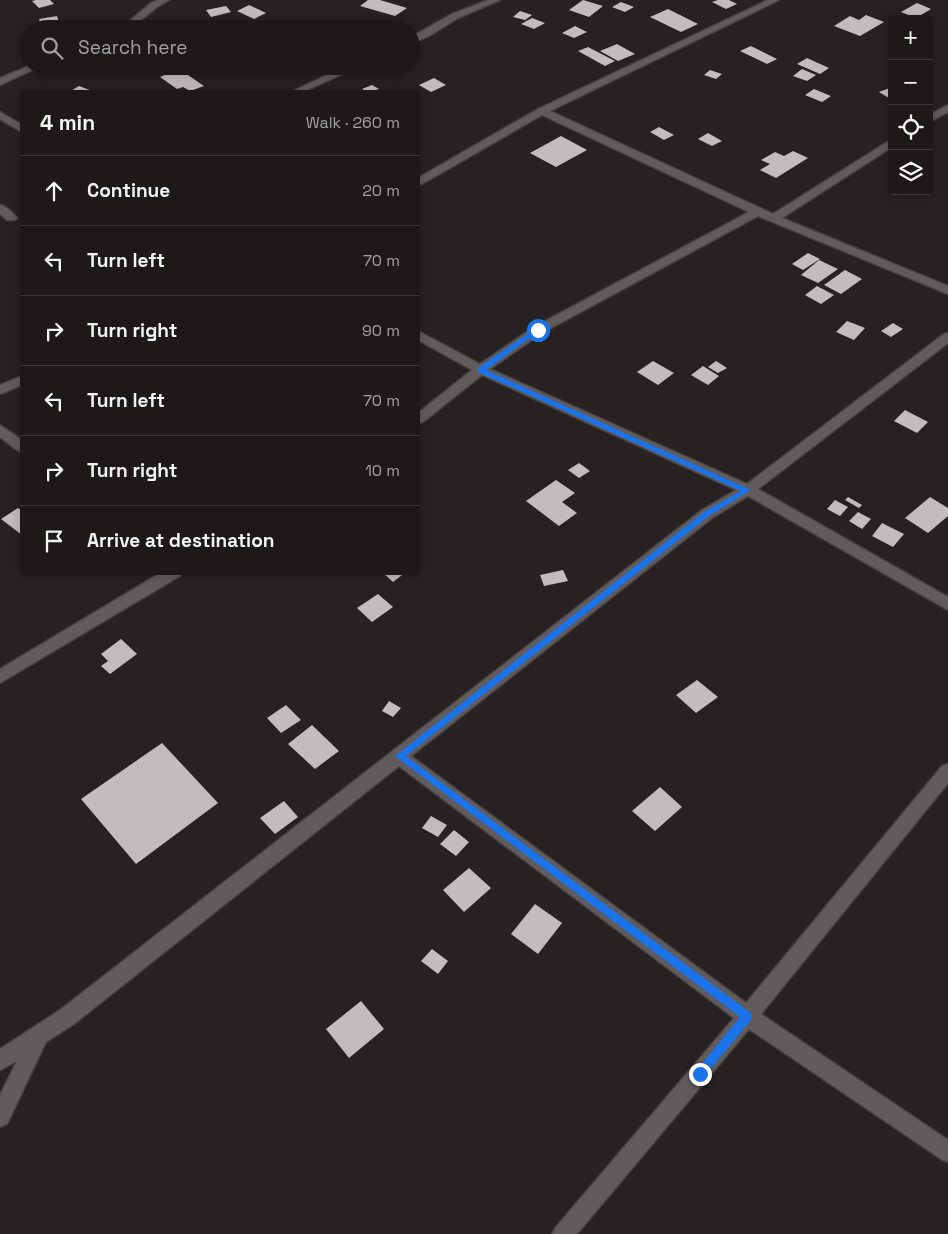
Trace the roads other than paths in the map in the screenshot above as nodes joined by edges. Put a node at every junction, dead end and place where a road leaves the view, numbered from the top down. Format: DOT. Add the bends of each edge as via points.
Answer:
graph roads {
  1 [pos="165,0"];
  2 [pos="496,0"];
  3 [pos="775,0"];
  4 [pos="135,20"];
  5 [pos="420,37"];
  6 [pos="20,73"];
  7 [pos="335,75"];
  8 [pos="0,82"];
  9 [pos="301,90"];
  10 [pos="948,108"];
  11 [pos="542,111"];
  12 [pos="0,115"];
  13 [pos="933,117"];
  14 [pos="20,128"];
  15 [pos="888,145"];
  16 [pos="420,181"];
  17 [pos="0,208"];
  18 [pos="756,212"];
  19 [pos="11,218"];
  20 [pos="773,219"];
  21 [pos="948,290"];
  22 [pos="420,336"];
  23 [pos="948,337"];
  24 [pos="481,370"];
  25 [pos="20,381"];
  26 [pos="0,390"];
  27 [pos="420,417"];
  28 [pos="0,430"];
  29 [pos="20,445"];
  30 [pos="748,490"];
  31 [pos="164,575"];
  32 [pos="948,604"];
  33 [pos="0,676"];
  34 [pos="399,756"];
  35 [pos="948,771"];
  36 [pos="747,1016"];
  37 [pos="40,1034"];
  38 [pos="0,1060"];
  39 [pos="0,1117"];
  40 [pos="948,1152"];
  41 [pos="563,1234"];
  1 -- 4 [label="street"];
  2 -- 5 [label="street" via="455,16"];
  3 -- 11 [label="street"];
  6 -- 8 [label="street"];
  7 -- 9 [label="street"];
  10 -- 13 [label="street"];
  11 -- 16 [label="street"];
  11 -- 18 [label="street"];
  12 -- 14 [label="street"];
  15 -- 20 [label="street"];
  17 -- 19 [label="street"];
  18 -- 20 [label="street"];
  18 -- 24 [label="street" via="538,330"];
  20 -- 21 [label="street"];
  22 -- 24 [label="street"];
  23 -- 30 [label="street"];
  24 -- 27 [label="street"];
  24 -- 30 [label="street"];
  25 -- 26 [label="street"];
  28 -- 29 [label="street"];
  30 -- 32 [label="street"];
  30 -- 34 [label="street" via="707,514"];
  31 -- 33 [label="street"];
  34 -- 36 [label="street"];
  34 -- 37 [label="street" via="67,1017"];
  35 -- 36 [label="street"];
  36 -- 40 [label="street"];
  36 -- 41 [label="street"];
  37 -- 38 [label="street"];
  37 -- 39 [label="street"];
}
